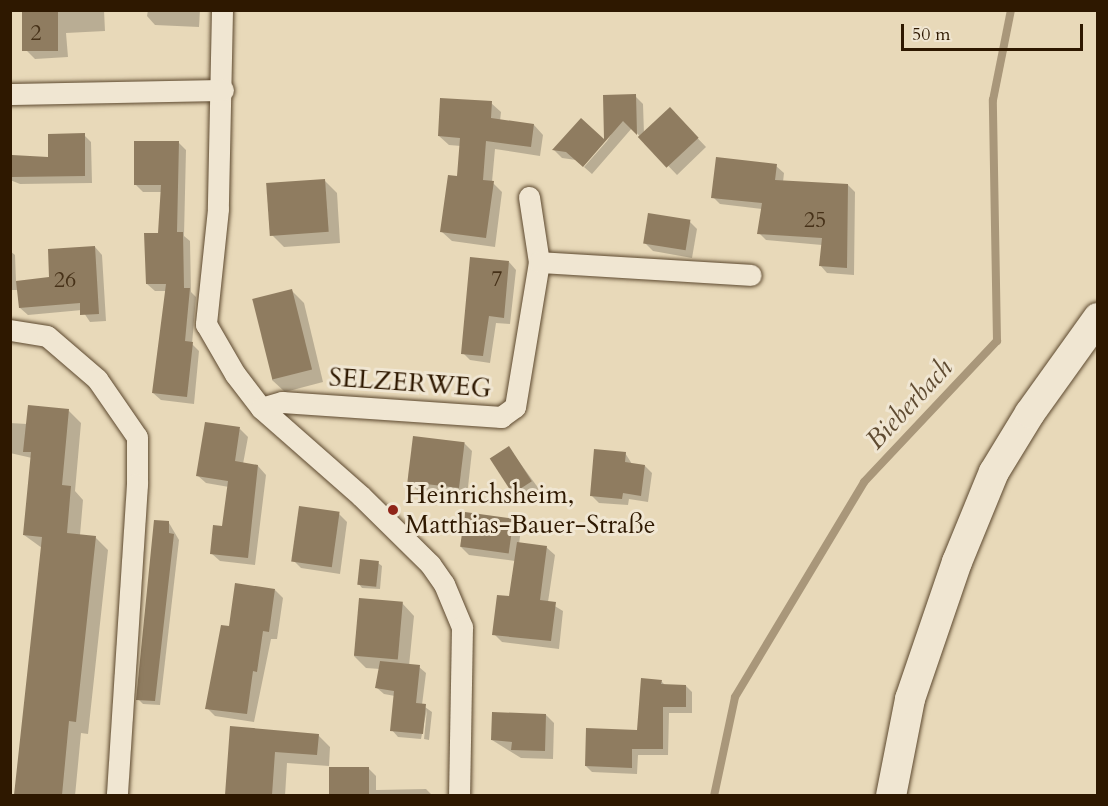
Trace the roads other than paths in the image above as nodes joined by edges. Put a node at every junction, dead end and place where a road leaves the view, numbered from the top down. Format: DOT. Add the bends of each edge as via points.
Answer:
graph roads {
  1 [pos="222,10"];
  2 [pos="223,90"];
  3 [pos="10,94"];
  4 [pos="529,197"];
  5 [pos="539,262"];
  6 [pos="751,275"];
  7 [pos="1098,318"];
  8 [pos="10,330"];
  9 [pos="261,408"];
  10 [pos="117,795"];
  11 [pos="459,795"];
  12 [pos="891,795"];
  1 -- 2 [label="street"];
  2 -- 3 [label="street"];
  2 -- 9 [label="street" via="218,209 206,324 235,374"];
  4 -- 5 [label="street, SELZERWEG"];
  5 -- 6 [label="street"];
  5 -- 9 [label="street, SELZERWEG" via="515,407 501,417 282,402"];
  7 -- 12 [label="street" via="1030,413 994,472 957,562 910,699"];
  8 -- 10 [label="street" via="47,336 97,379 137,437"];
  9 -- 11 [label="street" via="361,496 430,564 444,584 462,627"];
}
